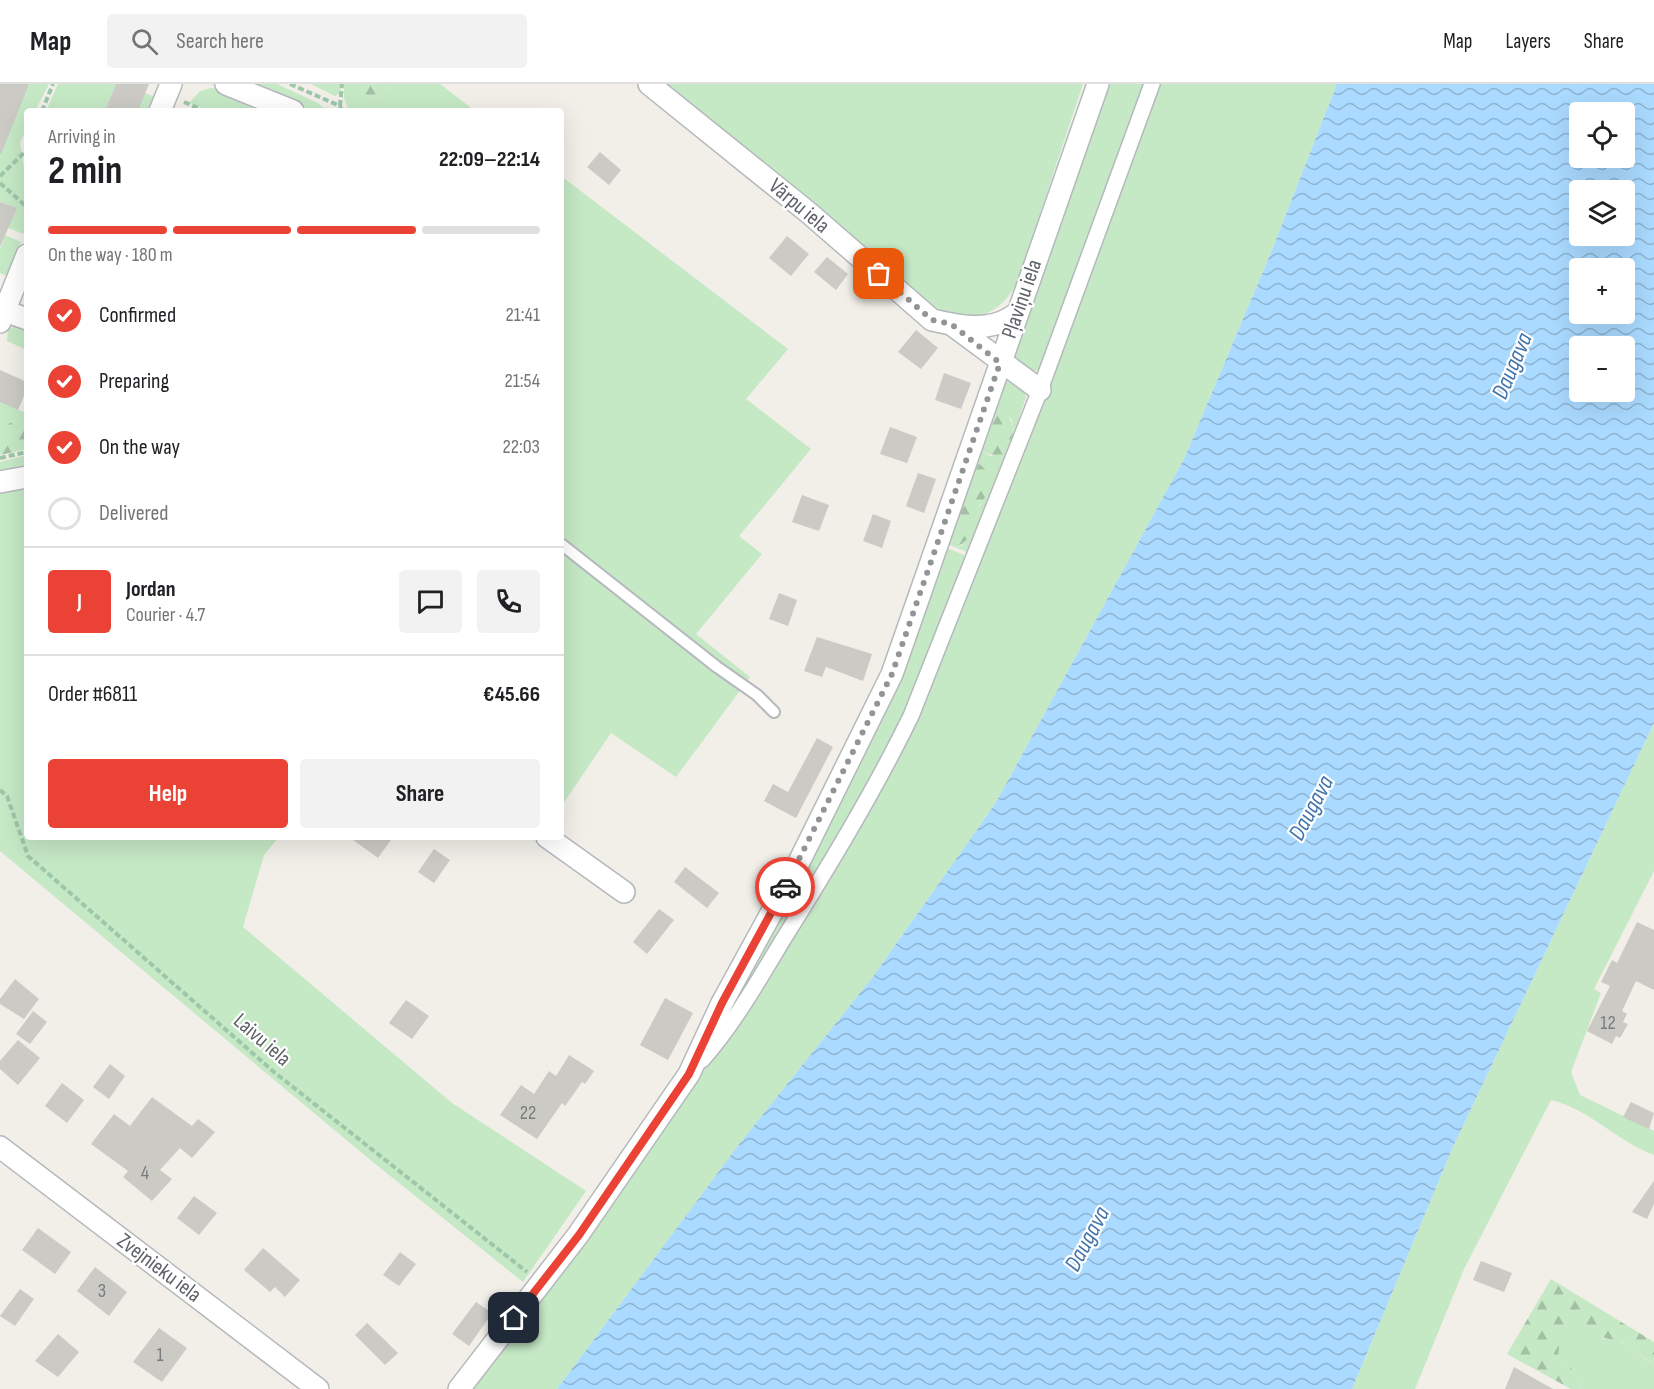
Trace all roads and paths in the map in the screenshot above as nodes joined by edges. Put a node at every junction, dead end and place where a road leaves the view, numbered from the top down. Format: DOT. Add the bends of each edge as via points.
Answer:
graph roads {
  1 [pos="53,84"];
  2 [pos="171,84"];
  3 [pos="226,84"];
  4 [pos="290,84"];
  5 [pos="342,84"];
  6 [pos="649,84"];
  7 [pos="1098,84"];
  8 [pos="1152,84"];
  9 [pos="43,108"];
  10 [pos="161,108"];
  11 [pos="280,108"];
  12 [pos="341,108"];
  13 [pos="24,153"];
  14 [pos="0,176"];
  15 [pos="0,183"];
  16 [pos="24,204"];
  17 [pos="24,262"];
  18 [pos="1017,314"];
  19 [pos="2,316"];
  20 [pos="24,319"];
  21 [pos="951,324"];
  22 [pos="1000,363"];
  23 [pos="1040,390"];
  24 [pos="24,453"];
  25 [pos="0,458"];
  26 [pos="24,478"];
  27 [pos="0,482"];
  28 [pos="564,546"];
  29 [pos="774,712"];
  30 [pos="0,790"];
  31 [pos="551,840"];
  32 [pos="624,892"];
  33 [pos="689,1074"];
  34 [pos="0,1147"];
  35 [pos="541,1283"];
  36 [pos="318,1389"];
  37 [pos="459,1389"];
  1 -- 9 [label="path"];
  2 -- 10 [label="street"];
  3 -- 11 [label="street"];
  4 -- 12 [label="path"];
  5 -- 12 [label="path"];
  6 -- 21 [label="street, Vārpu iela" via="932,320"];
  7 -- 18 [label="street, Pļaviņu iela"];
  8 -- 23 [label="street"];
  13 -- 14 [label="path"];
  15 -- 16 [label="path"];
  17 -- 19 [label="street"];
  18 -- 21 [label="street, Vārpu iela" via="1007,321 976,328"];
  18 -- 22 [label="street, Pļaviņu iela"];
  19 -- 20 [label="street"];
  21 -- 22 [label="street, Vārpu iela"];
  22 -- 23 [label="street, Vārpu iela"];
  22 -- 33 [label="street, Pļaviņu iela" via="892,674"];
  23 -- 33 [label="street" via="938,652 895,749 740,1009"];
  24 -- 25 [label="path"];
  26 -- 27 [label="street"];
  28 -- 29 [label="lane"];
  30 -- 35 [label="path, Laivu iela" via="7,796 28,856 274,1072"];
  31 -- 32 [label="street"];
  33 -- 35 [label="street, Pļaviņu iela" via="579,1235"];
  34 -- 36 [label="street, Zvejnieku iela"];
  35 -- 37 [label="street, Pļaviņu iela"];
}
